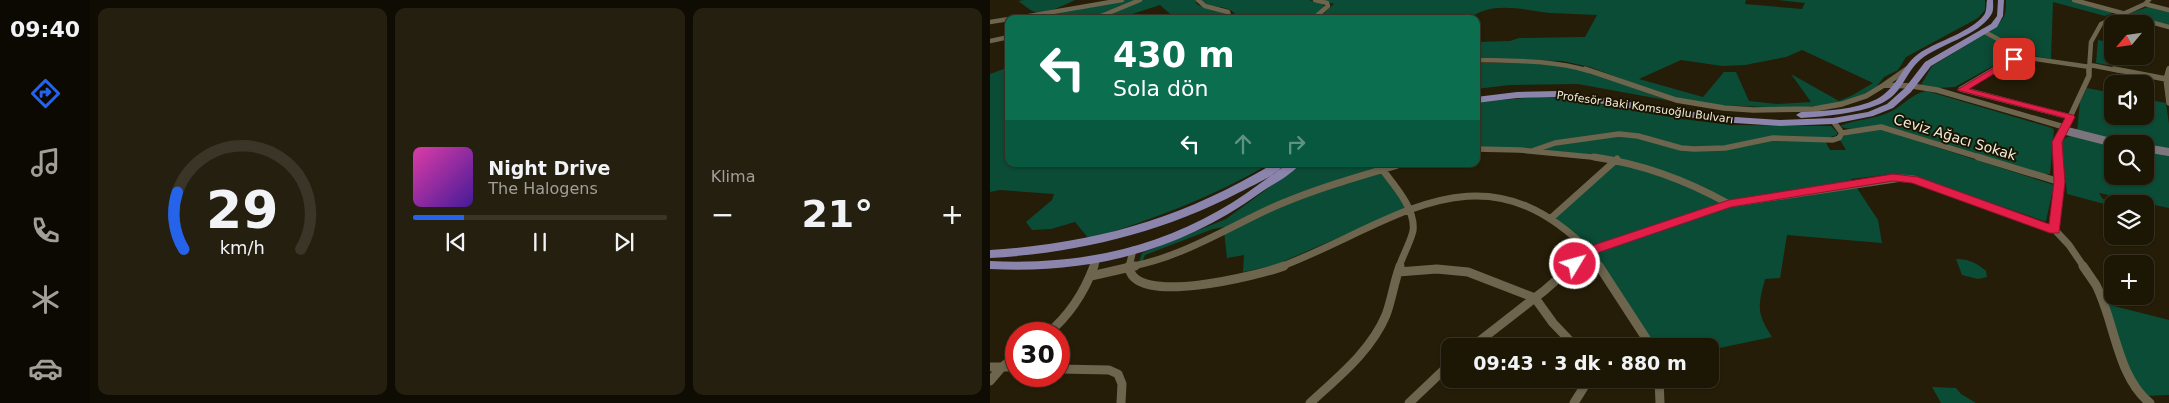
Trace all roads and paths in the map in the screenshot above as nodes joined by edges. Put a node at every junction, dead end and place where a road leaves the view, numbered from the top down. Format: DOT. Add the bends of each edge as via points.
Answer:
graph roads {
  1 [pos="1122,0"];
  2 [pos="1140,0"];
  3 [pos="1198,0"];
  4 [pos="1315,0"];
  5 [pos="1990,0"];
  6 [pos="2001,0"];
  7 [pos="2074,0"];
  8 [pos="2147,2"];
  9 [pos="2169,10"];
  10 [pos="2122,14"];
  11 [pos="1034,15"];
  12 [pos="1104,15"];
  13 [pos="1231,15"];
  14 [pos="1318,15"];
  15 [pos="1005,20"];
  16 [pos="990,22"];
  17 [pos="2169,27"];
  18 [pos="1983,31"];
  19 [pos="1005,38"];
  20 [pos="990,41"];
  21 [pos="2029,57"];
  22 [pos="1480,60"];
  23 [pos="2090,66"];
  24 [pos="2169,68"];
  25 [pos="1908,69"];
  26 [pos="2168,79"];
  27 [pos="1884,85"];
  28 [pos="1897,88"];
  29 [pos="1910,88"];
  30 [pos="1878,90"];
  31 [pos="1937,90"];
  32 [pos="1961,90"];
  33 [pos="1480,93"];
  34 [pos="1480,100"];
  35 [pos="2169,103"];
  36 [pos="2070,117"];
  37 [pos="1833,121"];
  38 [pos="2063,128"];
  39 [pos="1842,132"];
  40 [pos="2104,140"];
  41 [pos="1480,149"];
  42 [pos="2154,150"];
  43 [pos="1532,151"];
  44 [pos="2169,152"];
  45 [pos="1617,159"];
  46 [pos="1275,167"];
  47 [pos="1290,167"];
  48 [pos="1390,167"];
  49 [pos="1382,169"];
  50 [pos="2060,182"];
  51 [pos="1729,204"];
  52 [pos="1409,210"];
  53 [pos="1550,219"];
  54 [pos="2055,230"];
  55 [pos="1130,232"];
  56 [pos="1107,238"];
  57 [pos="1133,250"];
  58 [pos="1589,251"];
  59 [pos="990,254"];
  60 [pos="1102,258"];
  61 [pos="990,265"];
  62 [pos="1129,267"];
  63 [pos="1398,272"];
  64 [pos="1091,276"];
  65 [pos="1535,298"];
  66 [pos="1063,322"];
  67 [pos="1483,338"];
  68 [pos="1567,338"];
  69 [pos="1646,338"];
  70 [pos="1005,365"];
  71 [pos="990,366"];
  72 [pos="1002,367"];
  73 [pos="1070,369"];
  74 [pos="1441,373"];
  75 [pos="990,381"];
  76 [pos="1583,388"];
  77 [pos="1659,388"];
  78 [pos="1121,403"];
  79 [pos="1310,403"];
  80 [pos="1409,403"];
  81 [pos="1574,403"];
  82 [pos="1660,403"];
  83 [pos="2150,403"];
  1 -- 11 [label="street"];
  2 -- 12 [label="street"];
  3 -- 13 [label="street" via="1202,5"];
  4 -- 14 [label="street" via="1328,6"];
  5 -- 25 [label="main road" via="1989,13 1982,21 1922,56"];
  6 -- 18 [label="main road, Profesör Baki Komsuoğlu Bulvarı" via="1999,19"];
  7 -- 10 [label="street"];
  8 -- 9 [label="street"];
  8 -- 10 [label="street"];
  10 -- 17 [label="street"];
  10 -- 23 [label="street" via="2101,24 2091,42"];
  15 -- 16 [label="street"];
  18 -- 21 [label="street"];
  18 -- 29 [label="main road, Profesör Baki Komsuoğlu Bulvarı" via="1928,64"];
  19 -- 20 [label="street"];
  21 -- 23 [label="street"];
  21 -- 32 [label="street" via="2014,59"];
  22 -- 30 [label="street" via="1561,64 1603,74 1675,100 1720,107 1780,110 1821,107 1851,101"];
  23 -- 26 [label="street"];
  23 -- 36 [label="street" via="2089,76"];
  24 -- 26 [label="street"];
  25 -- 27 [label="street"];
  25 -- 28 [label="main road"];
  26 -- 35 [label="street"];
  27 -- 28 [label="street"];
  27 -- 30 [label="street"];
  28 -- 29 [label="street"];
  28 -- 30 [label="street"];
  28 -- 33 [label="main road, Profesör Baki Komsuoğlu Bulvarı" via="1880,100 1855,108 1781,116 1699,111 1562,89 1521,88"];
  29 -- 31 [label="street"];
  29 -- 37 [label="main road, Profesör Baki Komsuoğlu Bulvarı" via="1882,110"];
  29 -- 38 [label="street" via="1935,91"];
  31 -- 32 [label="street"];
  31 -- 38 [label="street"];
  32 -- 36 [label="street"];
  34 -- 37 [label="main road, Profesör Baki Komsuoğlu Bulvarı" via="1558,94 1726,120"];
  36 -- 38 [label="street"];
  37 -- 39 [label="street"];
  38 -- 40 [label="street"];
  38 -- 50 [label="street" via="2057,142"];
  39 -- 43 [label="street, Ceviz Ağacı Sokak" via="1840,138 1833,140 1773,138 1726,148 1694,149 1618,134 1555,143"];
  39 -- 50 [label="street, Ceviz Ağacı Sokak" via="1881,126"];
  41 -- 43 [label="street"];
  42 -- 44 [label="street"];
  43 -- 45 [label="street"];
  45 -- 51 [label="street" via="1659,170"];
  45 -- 53 [label="street"];
  46 -- 55 [label="main road" via="1217,200"];
  47 -- 57 [label="main road" via="1210,220"];
  48 -- 49 [label="street"];
  49 -- 52 [label="street"];
  49 -- 62 [label="street" via="1279,205 1158,261"];
  50 -- 54 [label="street"];
  51 -- 54 [label="street" via="1902,178"];
  51 -- 58 [label="street"];
  52 -- 53 [label="street" via="1459,196 1490,196 1522,203"];
  52 -- 62 [label="street" via="1276,269 1258,273 1175,288 1143,284 1130,274"];
  52 -- 63 [label="street" via="1413,228"];
  53 -- 58 [label="street" via="1578,238"];
  54 -- 83 [label="street" via="2096,286 2131,382"];
  55 -- 56 [label="main road"];
  55 -- 57 [label="main road" via="1136,234 1138,241"];
  56 -- 59 [label="main road" via="1055,250"];
  56 -- 60 [label="main road" via="1100,248"];
  57 -- 60 [label="main road"];
  57 -- 62 [label="street"];
  58 -- 65 [label="street"];
  58 -- 69 [label="street"];
  60 -- 61 [label="main road" via="1038,268"];
  60 -- 64 [label="street"];
  62 -- 64 [label="street" via="1105,270"];
  63 -- 65 [label="street" via="1437,269 1468,272"];
  63 -- 79 [label="street" via="1378,331 1345,371"];
  64 -- 66 [label="street"];
  65 -- 67 [label="street"];
  65 -- 68 [label="street"];
  70 -- 72 [label="street"];
  71 -- 72 [label="street"];
  72 -- 75 [label="street"];
  73 -- 78 [label="street" via="1109,370 1118,374 1122,384"];
  74 -- 80 [label="street"];
  76 -- 81 [label="street"];
  77 -- 82 [label="street"];
}
